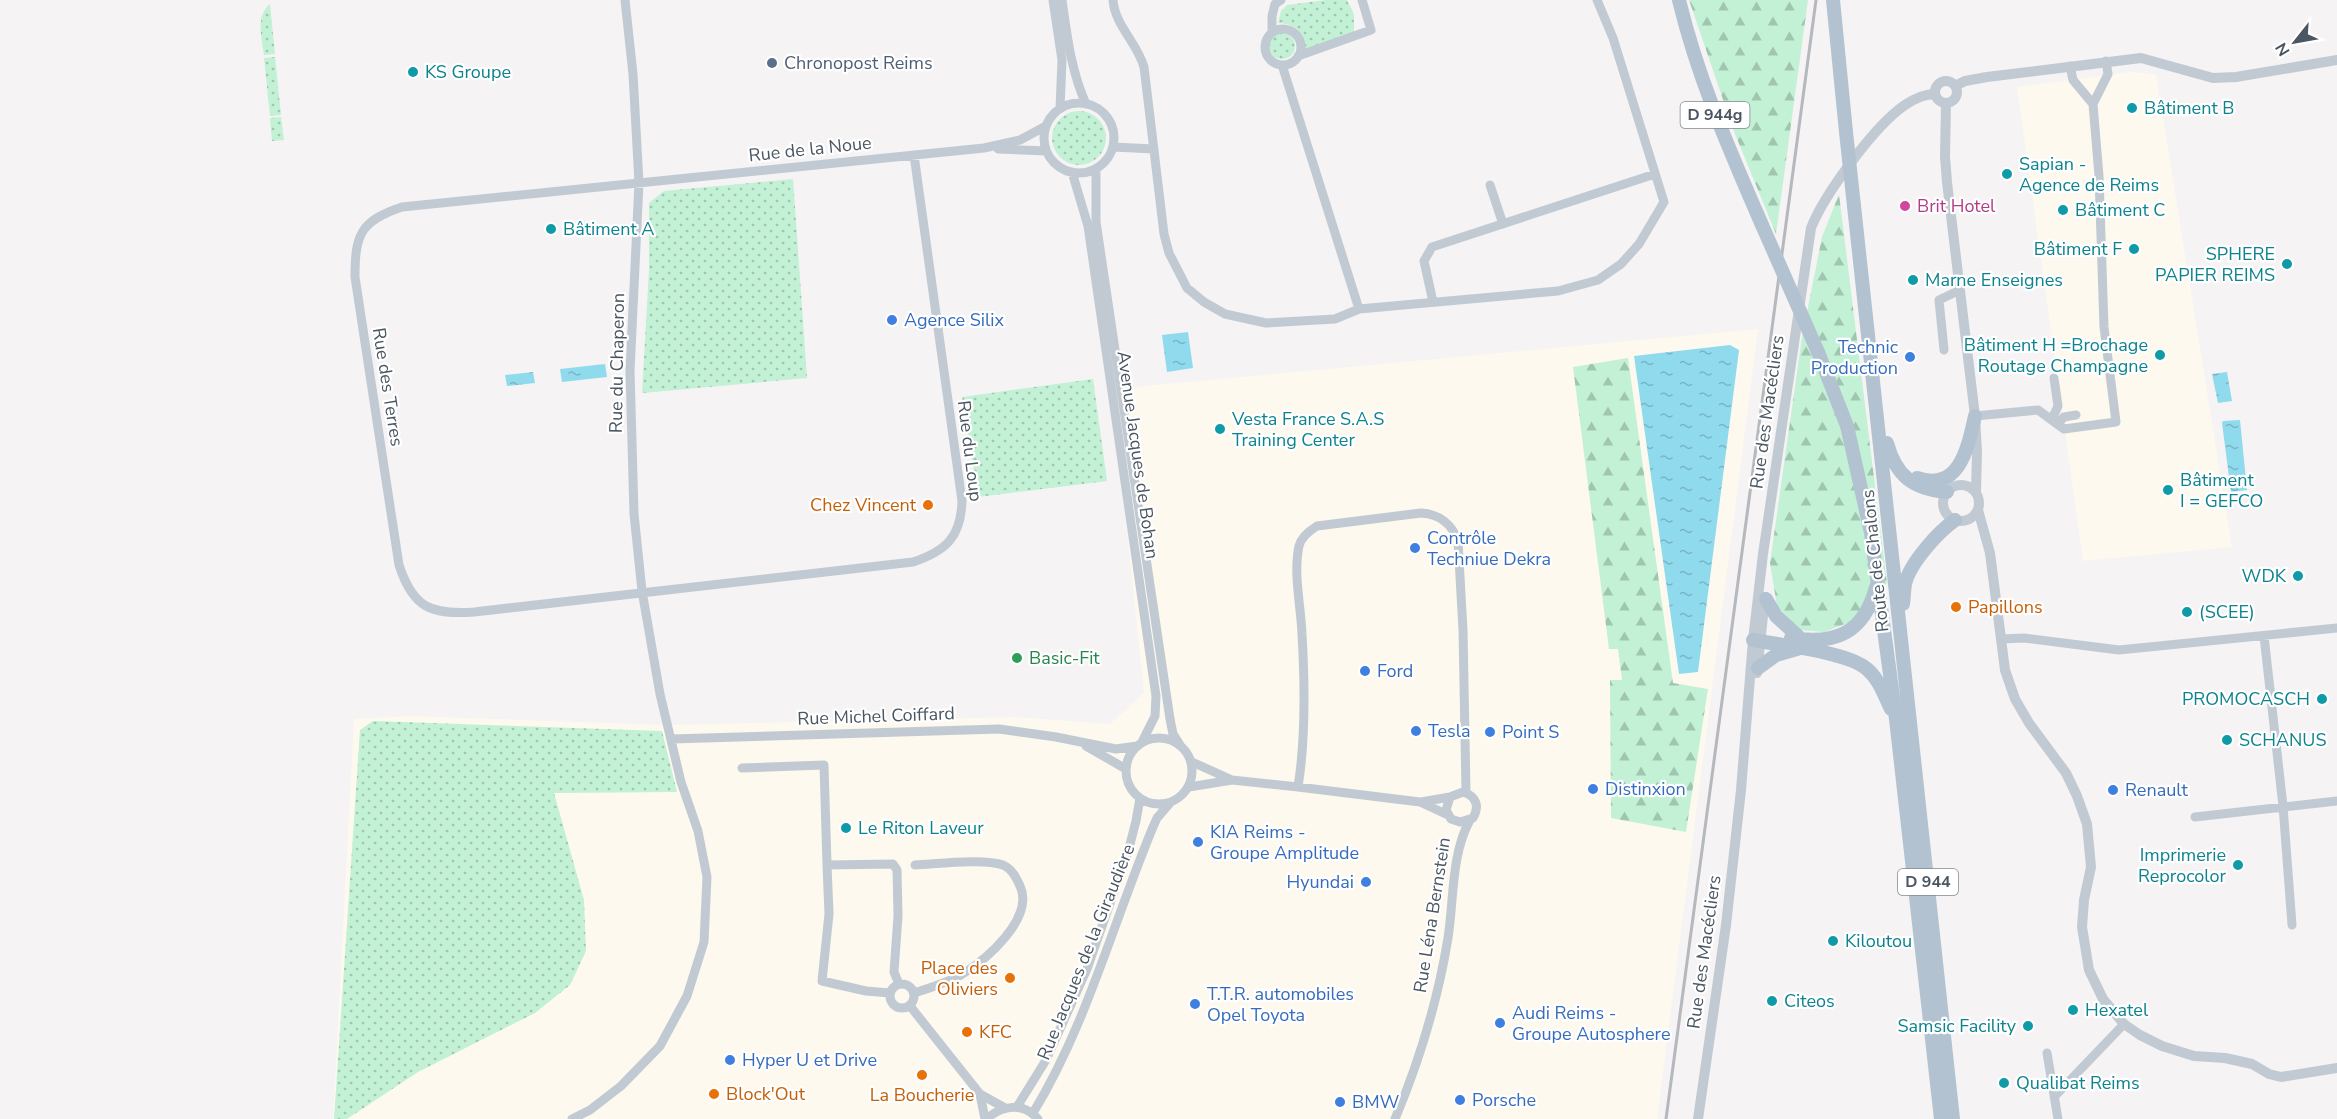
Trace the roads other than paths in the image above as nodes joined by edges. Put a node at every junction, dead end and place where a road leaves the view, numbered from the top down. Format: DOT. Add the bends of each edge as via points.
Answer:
graph roads {
  1 [pos="625,0"];
  2 [pos="1053,0"];
  3 [pos="1062,0"];
  4 [pos="1113,0"];
  5 [pos="1281,0"];
  6 [pos="1362,0"];
  7 [pos="1597,0"];
  8 [pos="1679,0"];
  9 [pos="1833,0"];
  10 [pos="1272,31"];
  11 [pos="1299,56"];
  12 [pos="2337,60"];
  13 [pos="2106,61"];
  14 [pos="1281,65"];
  15 [pos="2070,66"];
  16 [pos="1955,86"];
  17 [pos="1935,94"];
  18 [pos="1946,103"];
  19 [pos="1086,104"];
  20 [pos="2093,104"];
  21 [pos="1060,109"];
  22 [pos="1046,126"];
  23 [pos="1113,147"];
  24 [pos="984,148"];
  25 [pos="1154,149"];
  26 [pos="1046,151"];
  27 [pos="914,155"];
  28 [pos="1096,169"];
  29 [pos="1072,172"];
  30 [pos="1655,174"];
  31 [pos="639,183"];
  32 [pos="1490,185"];
  33 [pos="1503,224"];
  34 [pos="1960,290"];
  35 [pos="1432,302"];
  36 [pos="1359,309"];
  37 [pos="1869,326"];
  38 [pos="1944,350"];
  39 [pos="2051,379"];
  40 [pos="2076,415"];
  41 [pos="1975,416"];
  42 [pos="2052,419"];
  43 [pos="1977,452"];
  44 [pos="1898,469"];
  45 [pos="1952,488"];
  46 [pos="1976,492"];
  47 [pos="1978,510"];
  48 [pos="1959,520"];
  49 [pos="1983,532"];
  50 [pos="1763,554"];
  51 [pos="1878,579"];
  52 [pos="642,591"];
  53 [pos="1766,599"];
  54 [pos="2337,628"];
  55 [pos="2264,636"];
  56 [pos="1758,637"];
  57 [pos="2001,639"];
  58 [pos="1800,644"];
  59 [pos="1902,645"];
  60 [pos="1758,668"];
  61 [pos="1896,719"];
  62 [pos="671,739"];
  63 [pos="1081,743"];
  64 [pos="1139,744"];
  65 [pos="1180,745"];
  66 [pos="1192,762"];
  67 [pos="742,768"];
  68 [pos="1126,769"];
  69 [pos="1232,780"];
  70 [pos="1189,787"];
  71 [pos="1298,787"];
  72 [pos="1741,790"];
  73 [pos="1466,792"];
  74 [pos="1450,797"];
  75 [pos="1140,798"];
  76 [pos="2337,801"];
  77 [pos="1420,802"];
  78 [pos="1170,803"];
  79 [pos="2283,806"];
  80 [pos="1448,815"];
  81 [pos="2195,817"];
  82 [pos="1470,820"];
  83 [pos="827,865"];
  84 [pos="915,865"];
  85 [pos="2292,925"];
  86 [pos="899,984"];
  87 [pos="890,993"];
  88 [pos="914,993"];
  89 [pos="910,1006"];
  90 [pos="2124,1024"];
  91 [pos="2047,1053"];
  92 [pos="2337,1068"];
  93 [pos="980,1094"];
  94 [pos="2054,1097"];
  95 [pos="1005,1107"];
  96 [pos="1017,1107"];
  97 [pos="1035,1116"];
  98 [pos="572,1119"];
  99 [pos="985,1119"];
  100 [pos="1395,1119"];
  101 [pos="1698,1119"];
  102 [pos="1941,1119"];
  103 [pos="1953,1119"];
  104 [pos="2058,1119"];
  1 -- 31 [label="street, Rue du Chaperon"];
  2 -- 21 [label="street" via="1062,60"];
  3 -- 19 [label="street" via="1070,56"];
  4 -- 25 [label="street" via="1119,23 1141,56"];
  5 -- 10 [label="street" via="1275,4"];
  6 -- 11 [label="street" via="1371,30"];
  7 -- 30 [label="street" via="1613,38"];
  8 -- 51 [label="main road, Route de Chalons / D 944g, bridge" via="1700,76 1720,128 1847,426 1862,483"];
  9 -- 37 [label="main road, Route de Chalons / D 944, bridge"];
  10 -- 11 [label="street" via="1284,28 1295,33 1301,44"];
  10 -- 14 [label="street" via="1264,50 1270,60"];
  11 -- 14 [label="street"];
  12 -- 13 [label="street" via="2213,78 2141,58"];
  13 -- 15 [label="street"];
  13 -- 20 [label="street" via="2108,74"];
  14 -- 36 [label="street"];
  15 -- 16 [label="street" via="1981,78"];
  15 -- 20 [label="street" via="2073,80"];
  16 -- 17 [label="street" via="1944,81 1937,85"];
  16 -- 18 [label="street" via="1955,98"];
  17 -- 18 [label="street"];
  17 -- 50 [label="street, Rue des Macécliers" via="1903,106 1882,126 1822,203 1811,228"];
  18 -- 34 [label="street" via="1945,157"];
  19 -- 21 [label="street"];
  19 -- 23 [label="street" via="1108,120"];
  20 -- 42 [label="street" via="2104,327 2116,422 2064,429"];
  21 -- 22 [label="street"];
  22 -- 24 [label="street" via="1020,140"];
  22 -- 26 [label="street"];
  23 -- 25 [label="street"];
  23 -- 28 [label="street"];
  24 -- 26 [label="street"];
  24 -- 27 [label="street, Rue de la Noue"];
  25 -- 36 [label="street" via="1169,253 1187,288 1204,302 1225,314 1266,323 1335,319"];
  26 -- 29 [label="street" via="1056,165"];
  27 -- 31 [label="street, Rue de la Noue"];
  27 -- 52 [label="street, Rue du Loup" via="962,501 956,534 944,548 913,562"];
  28 -- 29 [label="street"];
  28 -- 65 [label="street, Avenue Jacques de Bohan" via="1096,222 1173,734"];
  29 -- 64 [label="street, Avenue Jacques de Bohan" via="1088,226 1156,696 1155,716"];
  30 -- 33 [label="street"];
  30 -- 35 [label="street" via="1664,202 1639,244 1621,264 1598,280 1558,291"];
  31 -- 52 [label="street, Rue du Chaperon" via="630,372 634,514"];
  31 -- 52 [label="street, Rue des Terres" via="394,210 372,220 361,233 355,250 354,277 399,565 411,592 436,611 454,613"];
  32 -- 33 [label="street"];
  33 -- 35 [label="street" via="1432,247 1424,261"];
  34 -- 38 [label="street" via="1939,300"];
  34 -- 41 [label="street"];
  35 -- 36 [label="street"];
  37 -- 44 [label="main road" via="1886,440"];
  37 -- 59 [label="main road, Route de Chalons / D 944"];
  39 -- 42 [label="street" via="2058,406"];
  40 -- 42 [label="street"];
  41 -- 42 [label="street" via="2038,410"];
  41 -- 43 [label="street"];
  41 -- 44 [label="main road" via="1968,446 1952,474 1924,481"];
  43 -- 45 [label="street" via="1968,475"];
  43 -- 46 [label="street"];
  44 -- 45 [label="main road" via="1924,489"];
  45 -- 46 [label="street" via="1968,486"];
  45 -- 48 [label="street" via="1943,501 1944,507 1947,514"];
  46 -- 47 [label="street"];
  47 -- 48 [label="street" via="1972,518"];
  47 -- 49 [label="street"];
  48 -- 49 [label="street"];
  48 -- 59 [label="main road" via="1943,530 1912,567 1905,583"];
  49 -- 57 [label="street" via="1990,553"];
  50 -- 53 [label="street, Rue des Macécliers"];
  50 -- 56 [label="street, Rue des Macécliers"];
  51 -- 58 [label="main road" via="1868,612 1856,625 1831,640"];
  51 -- 61 [label="main road, Route de Chalons / D 944"];
  52 -- 62 [label="street, Rue du Chaperon"];
  53 -- 56 [label="street, Rue des Macécliers"];
  53 -- 58 [label="main road"];
  54 -- 55 [label="street"];
  55 -- 57 [label="street" via="2119,650 2024,638"];
  55 -- 79 [label="street"];
  56 -- 58 [label="main road"];
  56 -- 60 [label="street, Rue des Macécliers"];
  56 -- 72 [label="street, Rue des Macécliers"];
  57 -- 90 [label="street" via="2005,670 2015,699 2066,773 2087,824 2091,867 2082,927 2090,970 2103,999"];
  58 -- 60 [label="main road"];
  58 -- 61 [label="main road" via="1860,664 1876,679"];
  59 -- 103 [label="main road, Route de Chalons / D 944"];
  60 -- 72 [label="street, Rue des Macécliers"];
  61 -- 102 [label="main road, Route de Chalons / D 944"];
  62 -- 63 [label="street, Rue Michel Coiffard" via="999,729"];
  62 -- 98 [label="street, Rue du Chaperon" via="707,877 704,942 687,996 660,1046 621,1086"];
  63 -- 64 [label="street, Rue Michel Coiffard" via="1116,749"];
  63 -- 68 [label="street, Rue Michel Coiffard"];
  64 -- 65 [label="street" via="1161,737"];
  64 -- 68 [label="street" via="1127,760"];
  65 -- 66 [label="street"];
  66 -- 69 [label="street"];
  66 -- 70 [label="street"];
  67 -- 83 [label="street" via="824,765"];
  68 -- 75 [label="street" via="1127,780"];
  69 -- 70 [label="street"];
  69 -- 71 [label="street, Rue Léna Bernstein"];
  70 -- 78 [label="street"];
  71 -- 73 [label="street" via="1304,707 1300,543 1317,526 1421,513 1445,520 1458,541"];
  71 -- 77 [label="street, Rue Léna Bernstein"];
  72 -- 101 [label="street, Rue des Macécliers"];
  73 -- 74 [label="street"];
  73 -- 82 [label="street" via="1477,805"];
  74 -- 77 [label="street, Rue Léna Bernstein"];
  74 -- 80 [label="street" via="1446,805"];
  75 -- 78 [label="street" via="1160,805"];
  75 -- 96 [label="street, Rue Jacques de la Giraudière" via="1128,852 1087,969 1046,1060"];
  76 -- 79 [label="street"];
  77 -- 80 [label="street, Rue Léna Bernstein"];
  78 -- 97 [label="street, Rue Jacques de la Giraudière" via="1153,827 1084,1011"];
  79 -- 81 [label="street"];
  79 -- 85 [label="street"];
  80 -- 82 [label="street" via="1460,822"];
  82 -- 100 [label="street, Rue Léna Bernstein" via="1459,848 1435,1002"];
  83 -- 86 [label="street" via="893,864 897,870 894,972"];
  83 -- 87 [label="street" via="829,915 822,981"];
  84 -- 88 [label="street" via="1003,865 1017,878 1023,903 1017,921 982,960 954,978"];
  86 -- 87 [label="street"];
  86 -- 88 [label="street"];
  87 -- 89 [label="street" via="896,1007"];
  88 -- 89 [label="street"];
  89 -- 93 [label="street"];
  90 -- 92 [label="street" via="2162,1046 2194,1056 2252,1064 2281,1077"];
  90 -- 94 [label="street"];
  91 -- 94 [label="street"];
  93 -- 95 [label="street"];
  93 -- 99 [label="street"];
  94 -- 104 [label="street"];
  95 -- 96 [label="street"];
  95 -- 99 [label="street"];
  96 -- 97 [label="street"];
}
